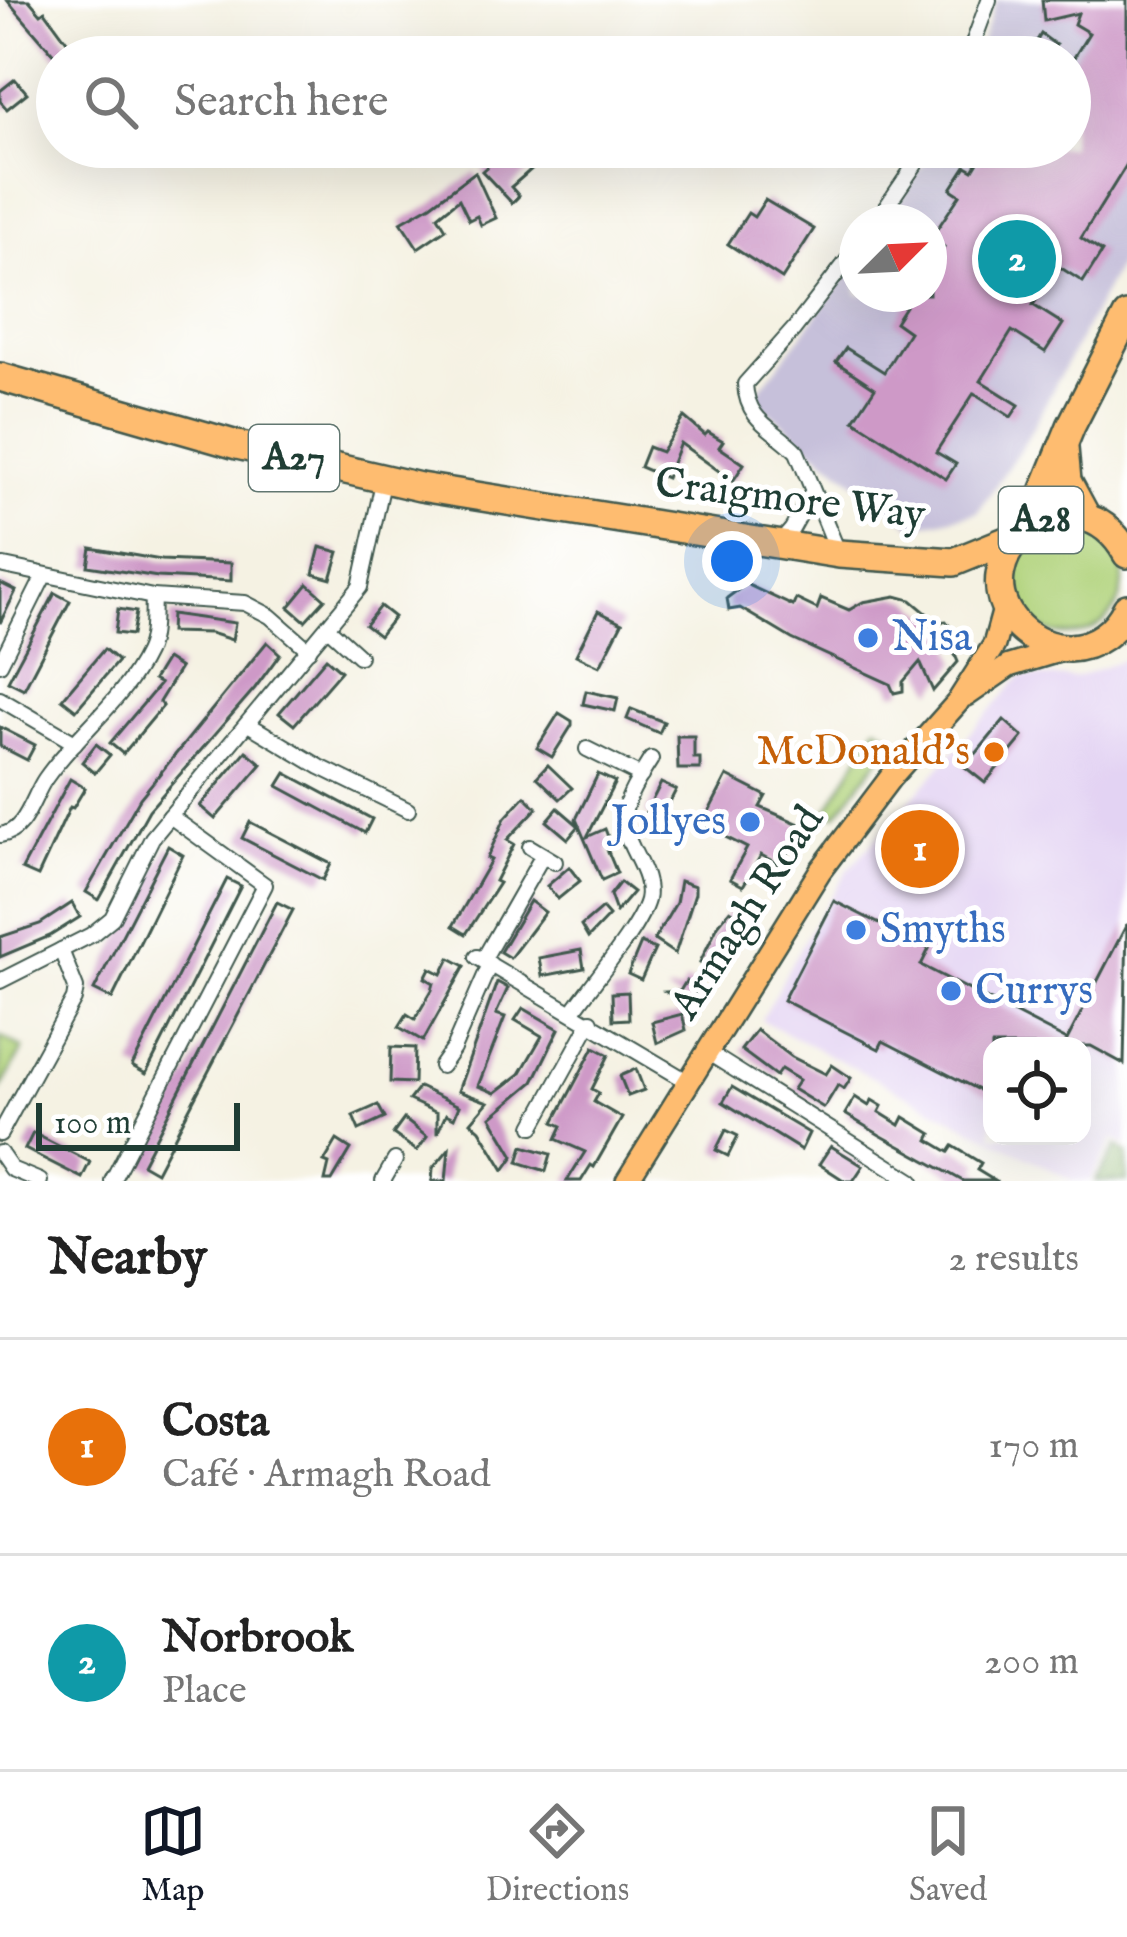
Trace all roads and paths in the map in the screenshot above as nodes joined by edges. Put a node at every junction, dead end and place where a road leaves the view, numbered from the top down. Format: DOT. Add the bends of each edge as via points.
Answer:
graph roads {
  1 [pos="989,0"];
  2 [pos="976,36"];
  3 [pos="913,168"];
  4 [pos="888,204"];
  5 [pos="839,270"];
  6 [pos="1127,316"];
  7 [pos="0,377"];
  8 [pos="1064,448"];
  9 [pos="383,478"];
  10 [pos="812,494"];
  11 [pos="1105,521"];
  12 [pos="1024,531"];
  13 [pos="778,544"];
  14 [pos="1126,550"];
  15 [pos="839,554"];
  16 [pos="954,562"];
  17 [pos="4,566"];
  18 [pos="44,576"];
  19 [pos="153,596"];
  20 [pos="1004,602"];
  21 [pos="1127,608"];
  22 [pos="328,628"];
  23 [pos="1115,634"];
  24 [pos="1070,648"];
  25 [pos="310,650"];
  26 [pos="358,656"];
  27 [pos="0,664"];
  28 [pos="0,699"];
  29 [pos="956,703"];
  30 [pos="248,724"];
  31 [pos="75,743"];
  32 [pos="587,749"];
  33 [pos="651,759"];
  34 [pos="641,776"];
  35 [pos="408,810"];
  36 [pos="170,816"];
  37 [pos="0,835"];
  38 [pos="543,854"];
  39 [pos="61,950"];
  40 [pos="483,960"];
  41 [pos="0,981"];
  42 [pos="573,1011"];
  43 [pos="591,1022"];
  44 [pos="707,1052"];
  45 [pos="441,1066"];
  46 [pos="687,1081"];
  47 [pos="533,1126"];
  48 [pos="0,1134"];
  49 [pos="0,1153"];
  50 [pos="395,1160"];
  51 [pos="883,1166"];
  52 [pos="40,1181"];
  53 [pos="112,1181"];
  54 [pos="383,1181"];
  55 [pos="627,1181"];
  56 [pos="876,1181"];
  57 [pos="912,1181"];
  1 -- 2 [label="street"];
  3 -- 4 [label="street"];
  5 -- 10 [label="street" via="745,384 759,425 797,452"];
  6 -- 8 [label="highway, A28"];
  7 -- 9 [label="highway, Craigmore Way / A27"];
  8 -- 11 [label="highway, A28" via="1067,481"];
  8 -- 12 [label="highway, A28"];
  9 -- 13 [label="highway, Craigmore Way / A27"];
  9 -- 22 [label="street" via="360,587"];
  10 -- 13 [label="street"];
  10 -- 15 [label="street"];
  11 -- 12 [label="highway, A28" via="1057,515"];
  11 -- 14 [label="highway, A28"];
  12 -- 16 [label="highway, Craigmore Way / A27"];
  12 -- 20 [label="highway, A28" via="1003,562"];
  13 -- 15 [label="highway, Craigmore Way / A27"];
  15 -- 16 [label="highway, Craigmore Way / A27"];
  16 -- 20 [label="highway, Craigmore Way"];
  17 -- 18 [label="street"];
  18 -- 19 [label="street"];
  18 -- 27 [label="street"];
  19 -- 25 [label="street" via="245,603"];
  19 -- 31 [label="street" via="149,646 134,675"];
  20 -- 24 [label="highway, A28" via="1036,640"];
  20 -- 29 [label="main road, Armagh Road" via="994,645"];
  21 -- 23 [label="highway"];
  22 -- 25 [label="street"];
  22 -- 26 [label="street"];
  23 -- 24 [label="highway"];
  24 -- 29 [label="main road, Armagh Road" via="1009,666"];
  25 -- 30 [label="street"];
  28 -- 31 [label="street"];
  29 -- 44 [label="main road, Armagh Road" via="820,871"];
  30 -- 35 [label="street"];
  30 -- 36 [label="street"];
  31 -- 37 [label="street" via="20,826"];
  32 -- 34 [label="street"];
  33 -- 34 [label="street"];
  34 -- 42 [label="street" via="624,823 647,899"];
  36 -- 39 [label="street" via="112,918"];
  36 -- 53 [label="street" via="266,885"];
  38 -- 40 [label="street"];
  39 -- 41 [label="street"];
  39 -- 48 [label="street" via="74,999"];
  40 -- 42 [label="street"];
  40 -- 45 [label="street"];
  42 -- 43 [label="street"];
  43 -- 46 [label="street"];
  43 -- 47 [label="street"];
  44 -- 46 [label="main road, Armagh Road"];
  44 -- 51 [label="street"];
  46 -- 55 [label="main road, Armagh Road"];
  49 -- 52 [label="street" via="11,1169"];
  50 -- 54 [label="street"];
  51 -- 56 [label="street"];
  51 -- 57 [label="street"];
}
